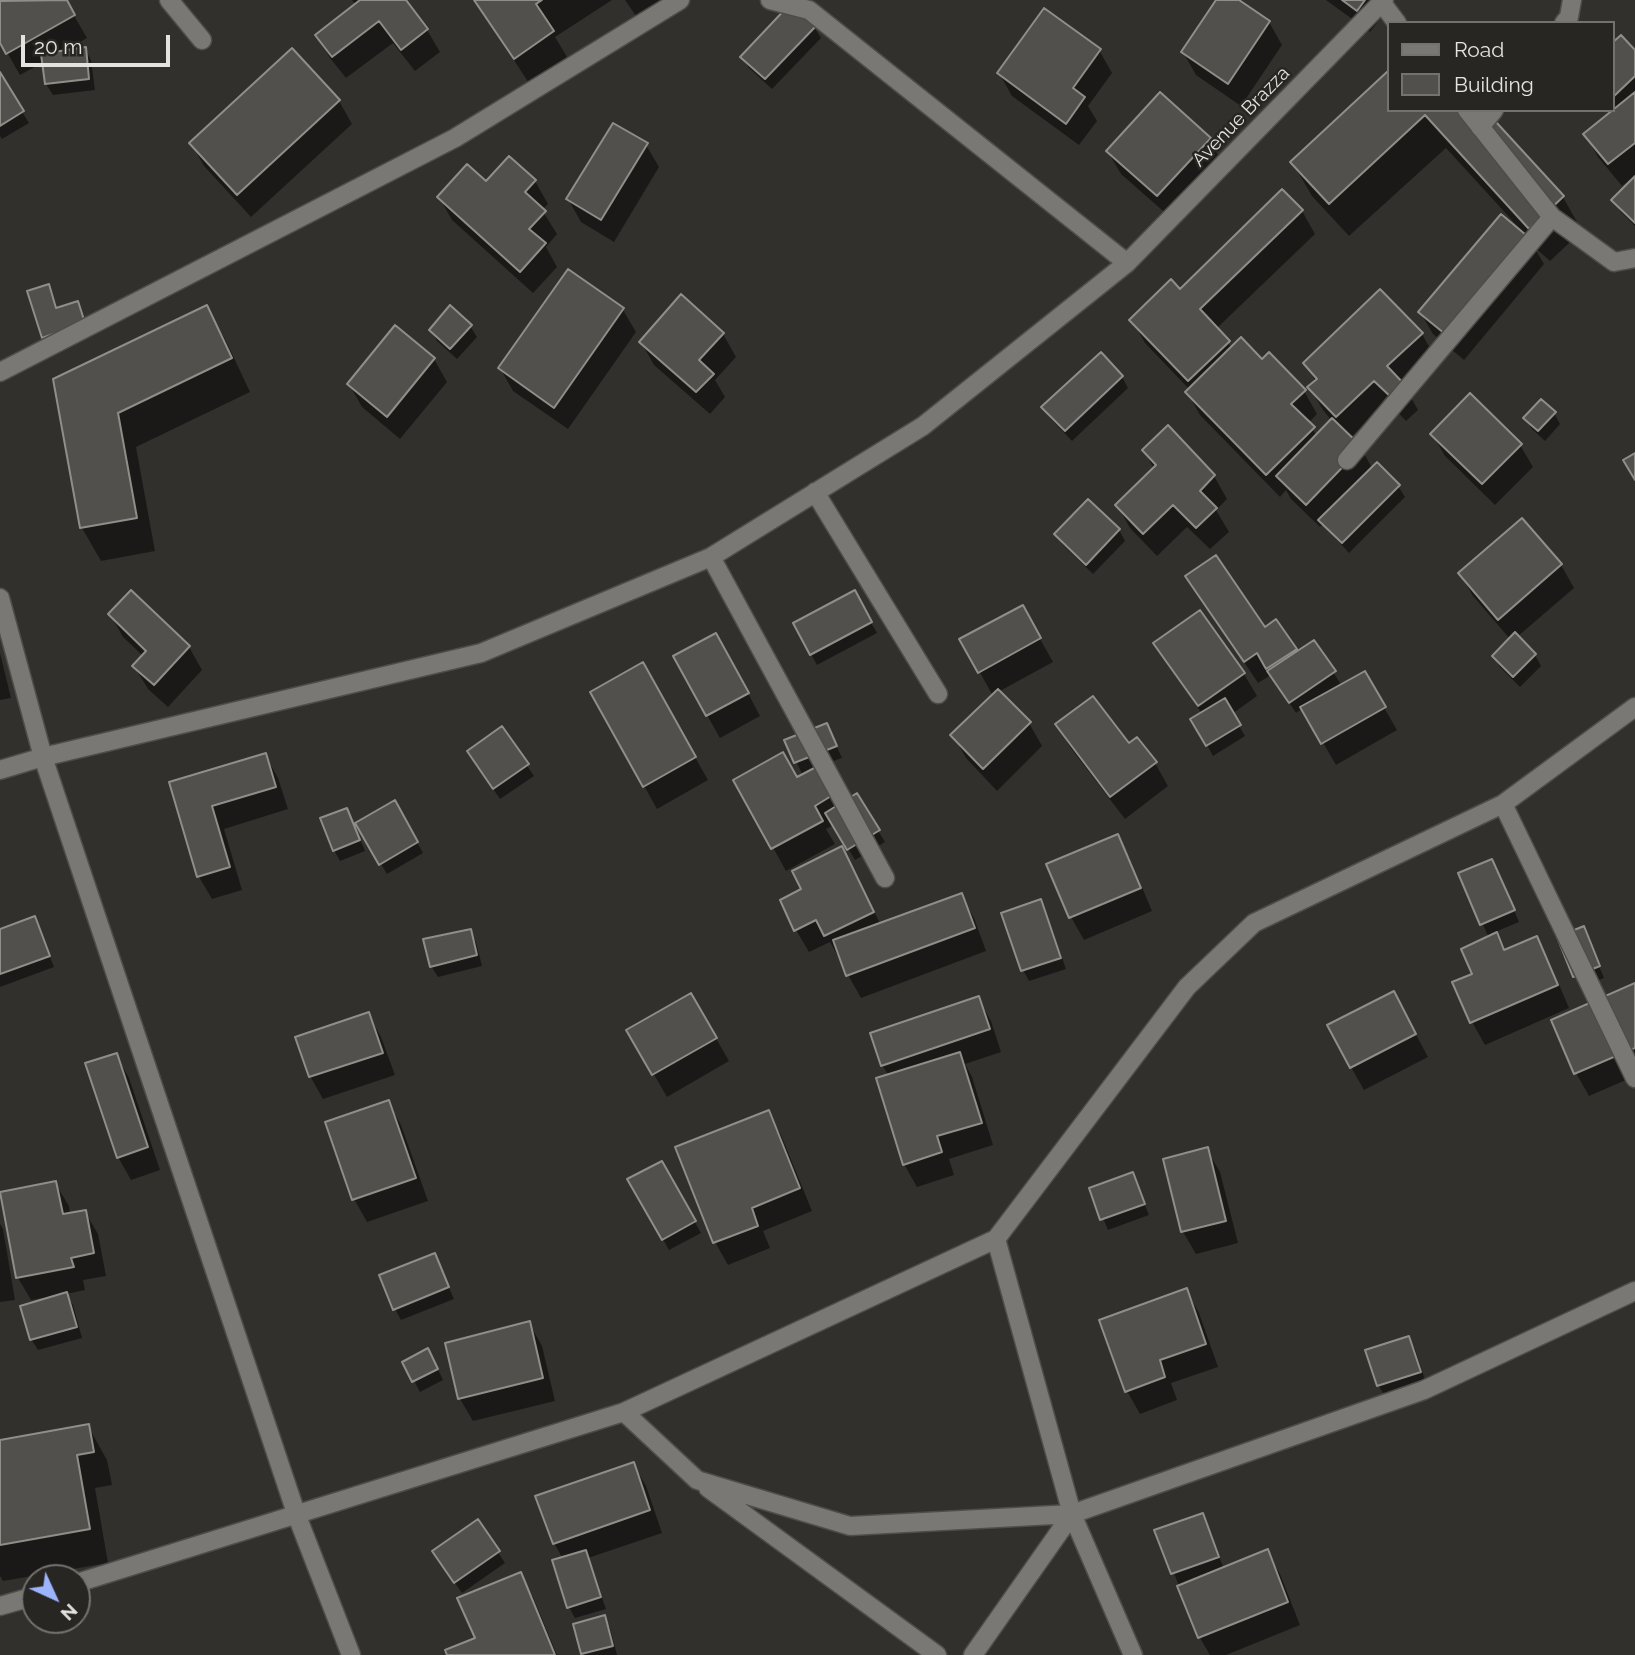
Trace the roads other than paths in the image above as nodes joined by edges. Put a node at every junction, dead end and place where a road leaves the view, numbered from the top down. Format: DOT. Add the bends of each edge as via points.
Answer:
graph roads {
  1 [pos="169,0"];
  2 [pos="680,0"];
  3 [pos="770,0"];
  4 [pos="1572,0"];
  5 [pos="1383,1"];
  6 [pos="1396,21"];
  7 [pos="1566,21"];
  8 [pos="202,40"];
  9 [pos="1468,112"];
  10 [pos="1492,112"];
  11 [pos="1480,128"];
  12 [pos="1552,217"];
  13 [pos="1635,258"];
  14 [pos="1127,263"];
  15 [pos="0,372"];
  16 [pos="1347,460"];
  17 [pos="815,492"];
  18 [pos="711,556"];
  19 [pos="0,598"];
  20 [pos="938,694"];
  21 [pos="1635,707"];
  22 [pos="43,757"];
  23 [pos="0,770"];
  24 [pos="1503,804"];
  25 [pos="885,878"];
  26 [pos="1635,1077"];
  27 [pos="996,1239"];
  28 [pos="1635,1291"];
  29 [pos="624,1412"];
  30 [pos="697,1480"];
  31 [pos="1072,1514"];
  32 [pos="297,1516"];
  33 [pos="91,1579"];
  34 [pos="21,1600"];
  35 [pos="0,1606"];
  36 [pos="351,1655"];
  37 [pos="937,1655"];
  38 [pos="973,1655"];
  39 [pos="1133,1655"];
  1 -- 8 [label="street"];
  2 -- 15 [label="street" via="455,138"];
  3 -- 14 [label="street" via="809,10"];
  4 -- 7 [label="street"];
  5 -- 6 [label="street"];
  5 -- 14 [label="street, Avenue Brazza"];
  9 -- 11 [label="street"];
  10 -- 11 [label="street"];
  11 -- 12 [label="street"];
  12 -- 13 [label="street" via="1614,262"];
  12 -- 16 [label="street"];
  14 -- 17 [label="street, Avenue Brazza" via="923,426"];
  17 -- 18 [label="street, Avenue Brazza"];
  17 -- 20 [label="street"];
  18 -- 22 [label="street, Avenue Brazza" via="481,653"];
  18 -- 25 [label="street"];
  19 -- 22 [label="street"];
  21 -- 24 [label="street"];
  22 -- 23 [label="street, Avenue Brazza"];
  22 -- 32 [label="street"];
  24 -- 26 [label="street"];
  24 -- 27 [label="street" via="1254,923 1187,987"];
  27 -- 29 [label="street"];
  27 -- 31 [label="street"];
  28 -- 31 [label="street" via="1424,1390"];
  29 -- 30 [label="street"];
  29 -- 32 [label="street"];
  30 -- 31 [label="street" via="850,1526"];
  30 -- 37 [label="street"];
  31 -- 38 [label="street"];
  31 -- 39 [label="street"];
  32 -- 33 [label="street"];
  32 -- 36 [label="street"];
  34 -- 35 [label="street"];
}
